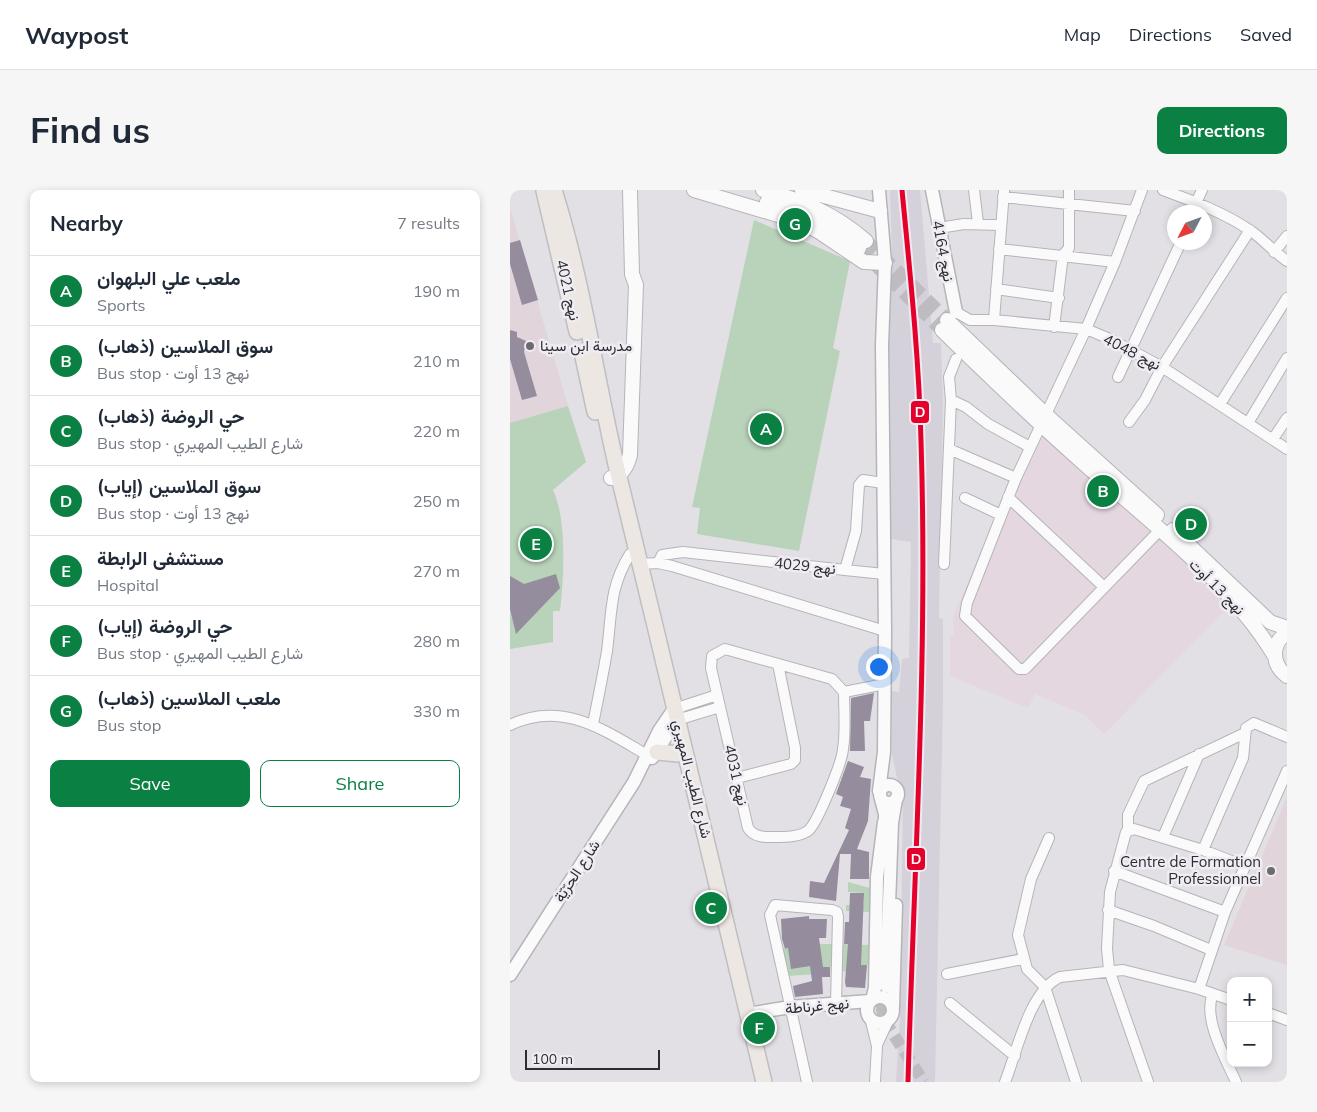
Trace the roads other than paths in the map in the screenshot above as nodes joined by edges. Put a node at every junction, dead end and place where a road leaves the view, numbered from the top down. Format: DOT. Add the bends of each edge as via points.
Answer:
graph roads {
  1 [pos="543,190"];
  2 [pos="554,190"];
  3 [pos="630,190"];
  4 [pos="639,190"];
  5 [pos="694,190"];
  6 [pos="718,190"];
  7 [pos="763,190"];
  8 [pos="802,190"];
  9 [pos="879,190"];
  10 [pos="932,190"];
  11 [pos="974,190"];
  12 [pos="1069,190"];
  13 [pos="1163,190"];
  14 [pos="1202,190"];
  15 [pos="1139,192"];
  16 [pos="1004,193"];
  17 [pos="830,194"];
  18 [pos="1069,202"];
  19 [pos="1196,203"];
  20 [pos="880,211"];
  21 [pos="1135,211"];
  22 [pos="978,223"];
  23 [pos="1000,225"];
  24 [pos="938,228"];
  25 [pos="1250,230"];
  26 [pos="1287,236"];
  27 [pos="999,249"];
  28 [pos="1177,250"];
  29 [pos="1274,252"];
  30 [pos="1063,255"];
  31 [pos="1287,261"];
  32 [pos="1115,262"];
  33 [pos="885,263"];
  34 [pos="636,285"];
  35 [pos="996,289"];
  36 [pos="1059,298"];
  37 [pos="1287,298"];
  38 [pos="994,320"];
  39 [pos="948,321"];
  40 [pos="1054,327"];
  41 [pos="1086,329"];
  42 [pos="1131,350"];
  43 [pos="1287,358"];
  44 [pos="956,359"];
  45 [pos="1162,367"];
  46 [pos="1118,377"];
  47 [pos="951,400"];
  48 [pos="1220,404"];
  49 [pos="1287,418"];
  50 [pos="1043,420"];
  51 [pos="1129,422"];
  52 [pos="1248,423"];
  53 [pos="1273,439"];
  54 [pos="1030,447"];
  55 [pos="949,449"];
  56 [pos="1287,449"];
  57 [pos="615,477"];
  58 [pos="1016,478"];
  59 [pos="883,483"];
  60 [pos="1008,497"];
  61 [pos="965,498"];
  62 [pos="1001,515"];
  63 [pos="1160,530"];
  64 [pos="635,559"];
  65 [pos="658,563"];
  66 [pos="944,564"];
  67 [pos="845,570"];
  68 [pos="884,574"];
  69 [pos="1104,587"];
  70 [pos="1287,628"];
  71 [pos="885,631"];
  72 [pos="1287,633"];
  73 [pos="1274,655"];
  74 [pos="778,664"];
  75 [pos="1287,676"];
  76 [pos="885,684"];
  77 [pos="844,692"];
  78 [pos="717,695"];
  79 [pos="720,707"];
  80 [pos="673,719"];
  81 [pos="593,724"];
  82 [pos="510,725"];
  83 [pos="1245,733"];
  84 [pos="1287,737"];
  85 [pos="884,752"];
  86 [pos="678,754"];
  87 [pos="1199,754"];
  88 [pos="649,758"];
  89 [pos="1287,771"];
  90 [pos="737,778"];
  91 [pos="897,794"];
  92 [pos="880,795"];
  93 [pos="888,819"];
  94 [pos="1127,831"];
  95 [pos="1163,837"];
  96 [pos="1049,838"];
  97 [pos="1202,850"];
  98 [pos="1244,866"];
  99 [pos="1114,871"];
  100 [pos="1108,910"];
  101 [pos="1225,912"];
  102 [pos="1211,950"];
  103 [pos="1023,959"];
  104 [pos="1109,970"];
  105 [pos="510,974"];
  106 [pos="947,974"];
  107 [pos="883,986"];
  108 [pos="1045,987"];
  109 [pos="1199,989"];
  110 [pos="1213,994"];
  111 [pos="1227,999"];
  112 [pos="950,1003"];
  113 [pos="836,1004"];
  114 [pos="790,1008"];
  115 [pos="870,1008"];
  116 [pos="891,1013"];
  117 [pos="748,1014"];
  118 [pos="1272,1014"];
  119 [pos="1287,1020"];
  120 [pos="877,1046"];
  121 [pos="1015,1056"];
  122 [pos="753,1082"];
  123 [pos="764,1082"];
  124 [pos="807,1082"];
  125 [pos="875,1082"];
  126 [pos="1005,1082"];
  127 [pos="1076,1082"];
  128 [pos="1148,1082"];
  129 [pos="1236,1082"];
  1 -- 57 [label="main road, نهج 4021"];
  2 -- 57 [label="main road, نهج 4021" via="564,224"];
  3 -- 34 [label="main road" via="632,274"];
  4 -- 34 [label="main road" via="640,275"];
  5 -- 33 [label="main road" via="798,221 864,262"];
  6 -- 7 [label="main road" via="800,211 862,244 832,215"];
  8 -- 17 [label="main road"];
  9 -- 20 [label="street"];
  10 -- 24 [label="street, نهج 4164"];
  11 -- 22 [label="street"];
  12 -- 18 [label="street"];
  13 -- 19 [label="street"];
  14 -- 19 [label="street"];
  15 -- 21 [label="street"];
  16 -- 18 [label="street"];
  16 -- 23 [label="street"];
  17 -- 20 [label="main road"];
  18 -- 21 [label="street"];
  18 -- 30 [label="street" via="1069,248"];
  19 -- 25 [label="street"];
  20 -- 33 [label="street"];
  21 -- 32 [label="street"];
  22 -- 23 [label="street"];
  22 -- 24 [label="street"];
  23 -- 27 [label="street"];
  24 -- 39 [label="street, نهج 4164"];
  25 -- 29 [label="street"];
  25 -- 45 [label="street"];
  26 -- 29 [label="street"];
  27 -- 30 [label="street"];
  27 -- 35 [label="street"];
  28 -- 42 [label="street"];
  29 -- 31 [label="street"];
  30 -- 32 [label="street"];
  30 -- 36 [label="street"];
  32 -- 41 [label="street"];
  33 -- 59 [label="street"];
  34 -- 57 [label="main road" via="630,454 625,469"];
  35 -- 36 [label="street"];
  35 -- 38 [label="street"];
  36 -- 40 [label="street"];
  37 -- 48 [label="street"];
  38 -- 39 [label="street, نهج 4048"];
  38 -- 40 [label="street, نهج 4048"];
  39 -- 50 [label="main road"];
  40 -- 41 [label="street, نهج 4048"];
  41 -- 42 [label="street, نهج 4048"];
  41 -- 50 [label="street"];
  42 -- 45 [label="street, نهج 4048"];
  42 -- 46 [label="street"];
  43 -- 52 [label="street"];
  44 -- 47 [label="street" via="949,377"];
  45 -- 48 [label="street, نهج 4048"];
  45 -- 51 [label="street"];
  47 -- 54 [label="street"];
  47 -- 55 [label="street"];
  48 -- 52 [label="street, نهج 4048"];
  49 -- 53 [label="street"];
  50 -- 54 [label="street"];
  50 -- 63 [label="main road, نهج 13 أوت"];
  50 -- 70 [label="main road, نهج 13 أوت" via="1166,523 1270,622"];
  52 -- 53 [label="street, نهج 4048"];
  53 -- 56 [label="street, نهج 4048"];
  54 -- 58 [label="street"];
  55 -- 58 [label="street"];
  55 -- 66 [label="street"];
  57 -- 64 [label="main road, شارع الطيب المهيري"];
  58 -- 60 [label="street"];
  59 -- 67 [label="street, نهج 4029" via="863,480 859,485 856,531"];
  59 -- 68 [label="street"];
  60 -- 62 [label="street"];
  60 -- 69 [label="street"];
  61 -- 62 [label="street"];
  62 -- 69 [label="street" via="965,616 1018,669 1025,669"];
  63 -- 69 [label="street"];
  63 -- 73 [label="main road, نهج 13 أوت" via="1243,612"];
  64 -- 65 [label="street"];
  64 -- 80 [label="main road, شارع الطيب المهيري"];
  64 -- 81 [label="street" via="619,571 614,586"];
  65 -- 67 [label="street, نهج 4029" via="662,555 683,552"];
  65 -- 71 [label="street"];
  67 -- 68 [label="street"];
  68 -- 71 [label="street"];
  71 -- 76 [label="street"];
  72 -- 73 [label="main road" via="1278,641"];
  73 -- 75 [label="main road, نهج 13 أوت" via="1280,670"];
  74 -- 77 [label="street, نهج 4031" via="832,679"];
  74 -- 78 [label="street, نهج 4031" via="725,649 715,653 711,661"];
  74 -- 90 [label="street" via="795,760 791,764"];
  76 -- 77 [label="street"];
  76 -- 85 [label="street"];
  77 -- 90 [label="street, نهج 4031" via="844,749 809,830 782,837 754,835 746,824"];
  78 -- 79 [label="street, نهج 4031"];
  78 -- 80 [label="street"];
  79 -- 80 [label="street"];
  79 -- 90 [label="street, نهج 4031"];
  80 -- 86 [label="main road, شارع الطيب المهيري"];
  80 -- 88 [label="street, شارع الحرّيّة"];
  80 -- 117 [label="main road, شارع الطيب المهيري"];
  81 -- 82 [label="street" via="556,716 527,719"];
  81 -- 88 [label="street"];
  83 -- 84 [label="street" via="1246,728 1254,723"];
  83 -- 87 [label="street"];
  83 -- 97 [label="street" via="1243,758"];
  85 -- 91 [label="street"];
  85 -- 92 [label="street"];
  86 -- 88 [label="main road"];
  86 -- 122 [label="main road, شارع الطيب المهيري"];
  87 -- 94 [label="street" via="1144,780 1128,815"];
  87 -- 95 [label="street"];
  88 -- 105 [label="street, شارع الحرّيّة"];
  89 -- 98 [label="street"];
  91 -- 92 [label="street" via="890,803"];
  91 -- 93 [label="street"];
  92 -- 93 [label="street"];
  93 -- 107 [label="street"];
  93 -- 115 [label="street" via="877,877 875,988"];
  93 -- 116 [label="street" via="897,869"];
  94 -- 95 [label="street" via="1134,829"];
  94 -- 99 [label="street"];
  95 -- 97 [label="street"];
  96 -- 103 [label="street" via="1031,879 1019,927"];
  97 -- 98 [label="street"];
  98 -- 101 [label="street"];
  99 -- 100 [label="street"];
  99 -- 101 [label="street"];
  100 -- 102 [label="street"];
  100 -- 104 [label="street"];
  101 -- 102 [label="street"];
  102 -- 109 [label="street"];
  103 -- 106 [label="street"];
  103 -- 108 [label="street" via="1029,972"];
  104 -- 108 [label="street" via="1060,978"];
  104 -- 109 [label="street" via="1135,972"];
  104 -- 128 [label="street"];
  108 -- 121 [label="street" via="1033,1006"];
  108 -- 127 [label="street"];
  109 -- 110 [label="street"];
  110 -- 111 [label="street"];
  110 -- 129 [label="street" via="1210,1001 1212,1023"];
  112 -- 121 [label="street"];
  113 -- 114 [label="street, نهج غرناطة"];
  113 -- 114 [label="street" via="838,914 832,910 778,904 770,915"];
  113 -- 115 [label="street, نهج غرناطة" via="857,1002"];
  114 -- 117 [label="street, نهج غرناطة"];
  114 -- 124 [label="street"];
  115 -- 116 [label="street" via="881,1022"];
  115 -- 116 [label="street" via="877,997 886,998"];
  115 -- 120 [label="street"];
  116 -- 120 [label="street"];
  117 -- 123 [label="main road, شارع الطيب المهيري"];
  118 -- 119 [label="street"];
  120 -- 125 [label="street"];
  121 -- 126 [label="street"];
}
